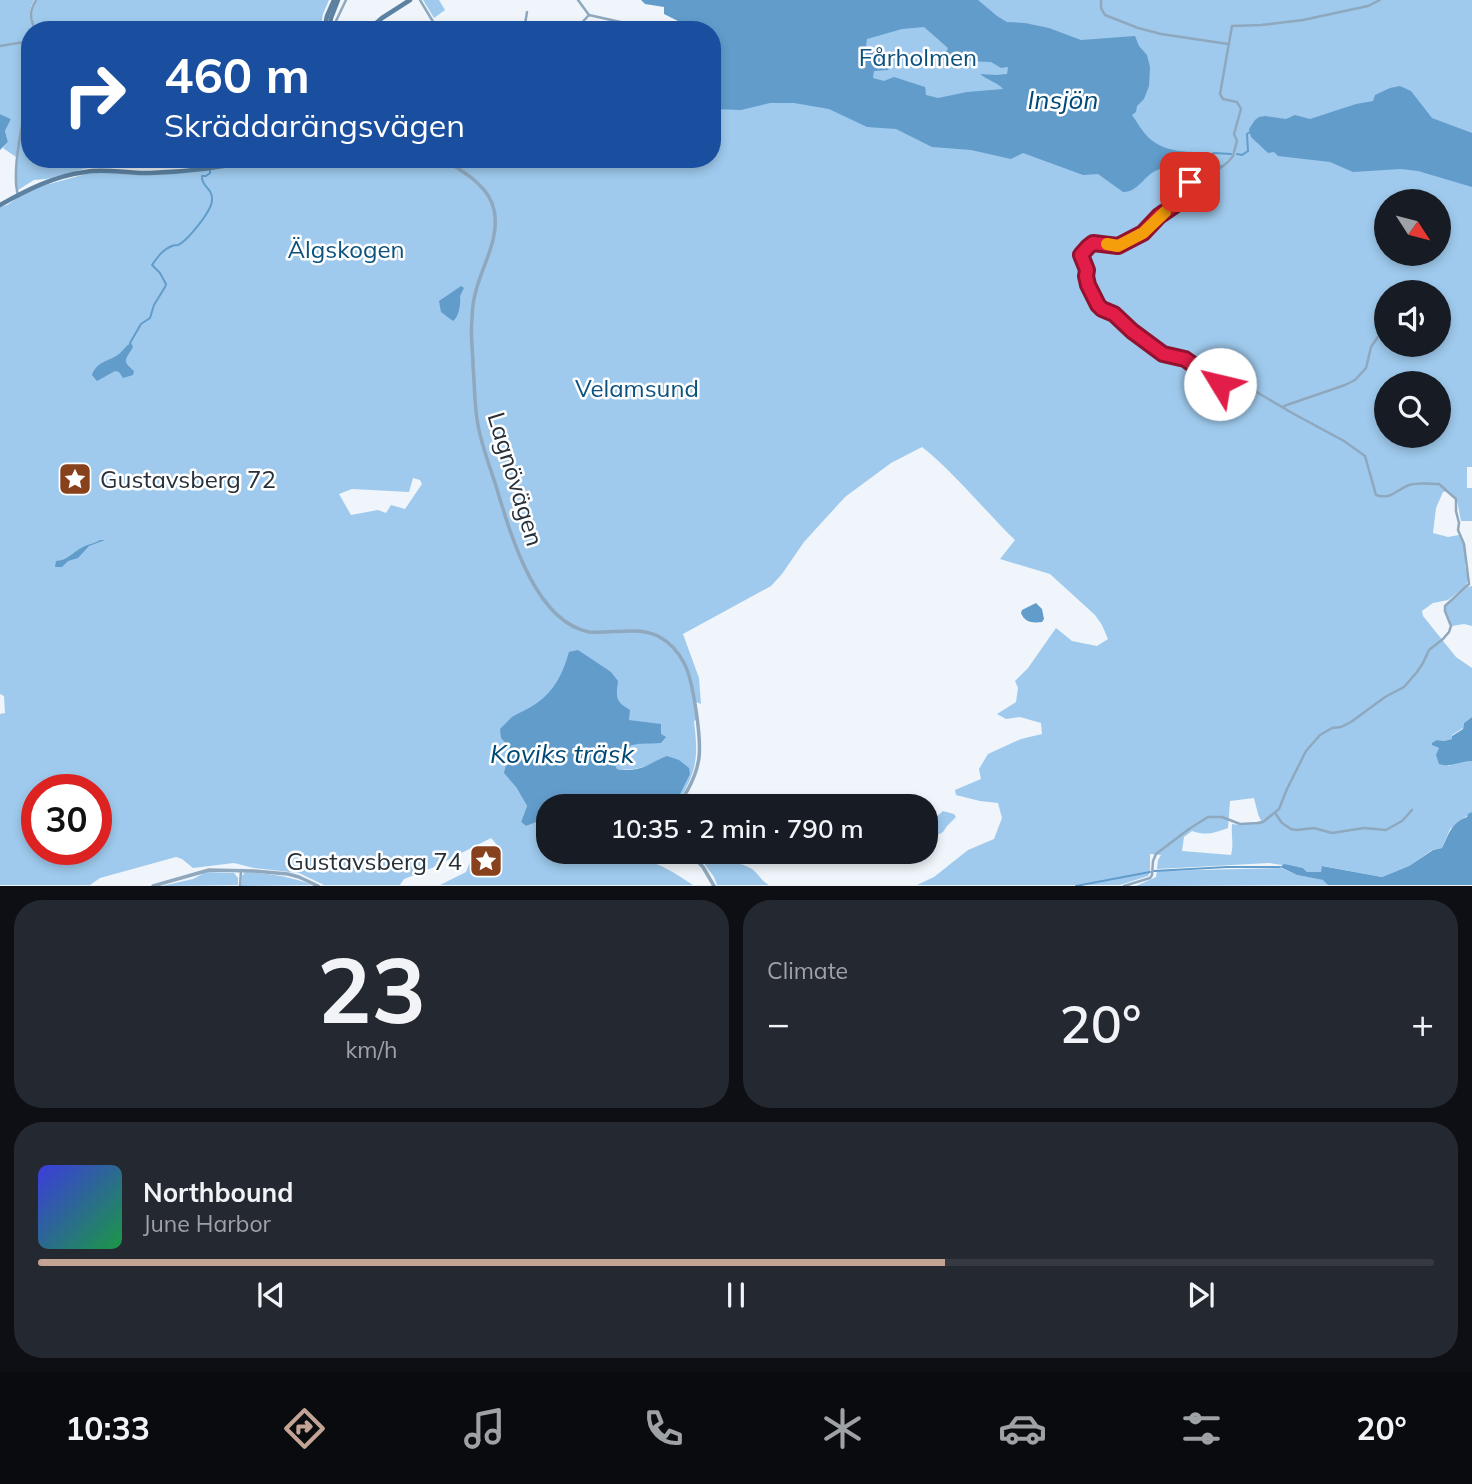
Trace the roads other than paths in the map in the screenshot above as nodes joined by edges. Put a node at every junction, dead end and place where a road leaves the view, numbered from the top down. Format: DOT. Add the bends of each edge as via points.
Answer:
graph roads {
  1 [pos="36,0"];
  2 [pos="336,0"];
  3 [pos="346,0"];
  4 [pos="410,0"];
  5 [pos="420,0"];
  6 [pos="578,0"];
  7 [pos="1101,0"];
  8 [pos="1380,0"];
  9 [pos="527,12"];
  10 [pos="589,15"];
  11 [pos="31,21"];
  12 [pos="327,21"];
  13 [pos="336,21"];
  14 [pos="378,21"];
  15 [pos="433,21"];
  16 [pos="526,21"];
  17 [pos="583,21"];
  18 [pos="610,21"];
  19 [pos="21,42"];
  20 [pos="1229,44"];
  21 [pos="0,46"];
  22 [pos="21,137"];
  23 [pos="1223,166"];
  24 [pos="208,168"];
  25 [pos="456,168"];
  26 [pos="1161,177"];
  27 [pos="18,195"];
  28 [pos="0,205"];
  29 [pos="1374,343"];
  30 [pos="1282,407"];
  31 [pos="685,794"];
  32 [pos="1412,810"];
  33 [pos="1275,813"];
  34 [pos="700,864"];
  35 [pos="241,870"];
  36 [pos="153,886"];
  37 [pos="240,886"];
  38 [pos="318,886"];
  39 [pos="714,886"];
  40 [pos="1124,886"];
  1 -- 11 [label="street"];
  2 -- 12 [label="main road"];
  3 -- 13 [label="street"];
  4 -- 14 [label="main road"];
  5 -- 15 [label="street"];
  6 -- 10 [label="street"];
  7 -- 20 [label="street" via="1105,15 1138,28"];
  8 -- 20 [label="street" via="1303,20 1234,25"];
  9 -- 16 [label="street"];
  10 -- 17 [label="street"];
  10 -- 18 [label="street"];
  19 -- 21 [label="street"];
  20 -- 23 [label="street" via="1220,94 1241,109 1233,156"];
  22 -- 27 [label="street" via="15,179"];
  23 -- 26 [label="street" via="1175,170"];
  23 -- 30 [label="street" via="1182,186 1175,205 1143,233 1118,246 1093,243 1088,247 1081,255 1086,276 1098,305 1163,354 1185,359 1220,384 1242,382"];
  24 -- 27 [label="main road" via="85,172"];
  25 -- 31 [label="street, Lagnövägen" via="478,183 495,213 494,235 472,313 474,388 480,433 512,541 544,599 566,622 589,632 646,632 665,640 680,656 689,677 699,756"];
  27 -- 28 [label="main road"];
  29 -- 30 [label="street" via="1366,368 1355,380"];
  30 -- 33 [label="street" via="1365,456 1376,495 1390,497 1410,485 1439,484 1456,499 1469,581 1446,606 1449,632 1429,650 1404,687 1352,722 1320,735 1306,751"];
  32 -- 33 [label="street" via="1387,830 1332,833 1291,829"];
  33 -- 40 [label="street" via="1258,823 1208,817 1156,854 1150,878"];
  34 -- 39 [label="street"];
  35 -- 36 [label="street" via="204,871"];
  35 -- 37 [label="street"];
  35 -- 38 [label="street" via="293,876"];
}
